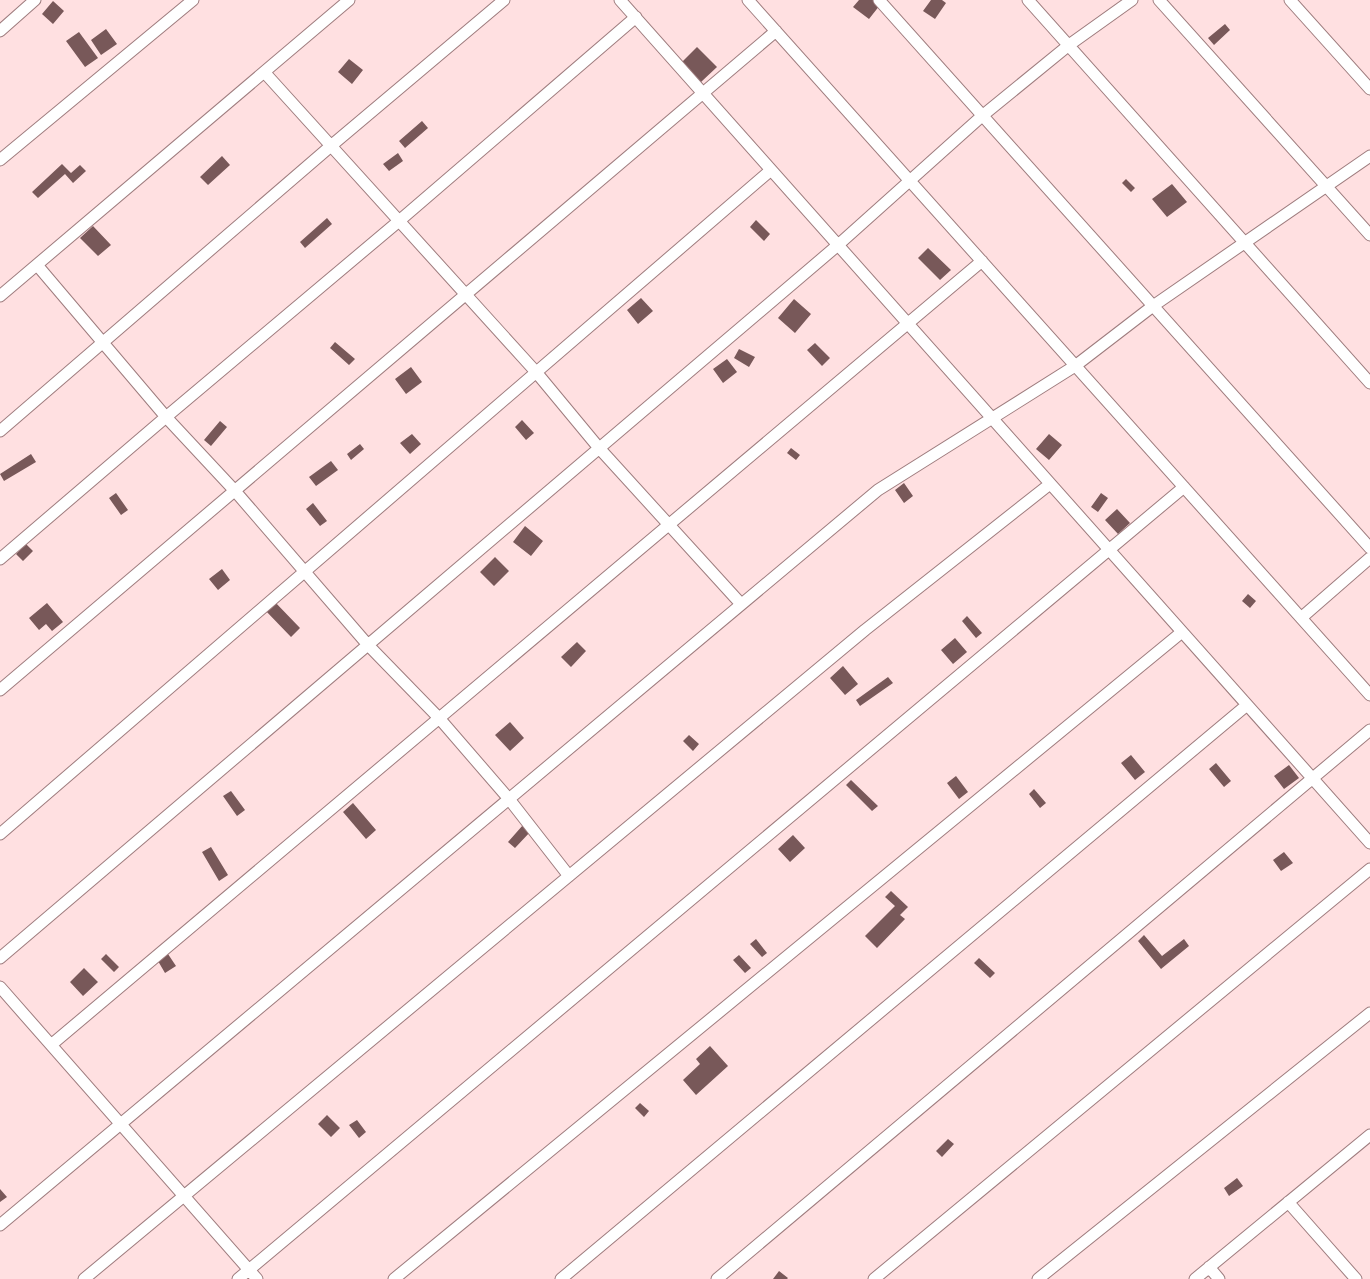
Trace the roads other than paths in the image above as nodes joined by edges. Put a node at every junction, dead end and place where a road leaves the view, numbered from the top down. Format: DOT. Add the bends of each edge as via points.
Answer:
graph roads {
  1 [pos="35,0"];
  2 [pos="193,0"];
  3 [pos="504,0"];
  4 [pos="620,0"];
  5 [pos="748,0"];
  6 [pos="879,0"];
  7 [pos="1028,0"];
  8 [pos="1132,0"];
  9 [pos="1159,0"];
  10 [pos="1290,0"];
  11 [pos="347,1"];
  12 [pos="636,17"];
  13 [pos="0,31"];
  14 [pos="776,31"];
  15 [pos="1069,46"];
  16 [pos="265,73"];
  17 [pos="1370,89"];
  18 [pos="703,93"];
  19 [pos="982,116"];
  20 [pos="332,145"];
  21 [pos="1370,156"];
  22 [pos="0,160"];
  23 [pos="771,170"];
  24 [pos="909,180"];
  25 [pos="1327,187"];
  26 [pos="399,221"];
  27 [pos="1370,235"];
  28 [pos="1245,243"];
  29 [pos="838,245"];
  30 [pos="982,261"];
  31 [pos="37,265"];
  32 [pos="466,295"];
  33 [pos="0,296"];
  34 [pos="1153,306"];
  35 [pos="908,323"];
  36 [pos="103,342"];
  37 [pos="1075,366"];
  38 [pos="536,372"];
  39 [pos="1370,383"];
  40 [pos="166,417"];
  41 [pos="992,418"];
  42 [pos="0,431"];
  43 [pos="599,448"];
  44 [pos="1050,484"];
  45 [pos="1184,488"];
  46 [pos="235,491"];
  47 [pos="669,525"];
  48 [pos="1370,548"];
  49 [pos="1110,550"];
  50 [pos="1370,558"];
  51 [pos="0,559"];
  52 [pos="304,572"];
  53 [pos="741,604"];
  54 [pos="1301,618"];
  55 [pos="1182,632"];
  56 [pos="368,645"];
  57 [pos="0,690"];
  58 [pos="1370,695"];
  59 [pos="1247,705"];
  60 [pos="439,718"];
  61 [pos="1370,730"];
  62 [pos="1312,778"];
  63 [pos="509,799"];
  64 [pos="0,834"];
  65 [pos="1370,844"];
  66 [pos="1370,869"];
  67 [pos="569,876"];
  68 [pos="0,958"];
  69 [pos="0,987"];
  70 [pos="1370,1013"];
  71 [pos="51,1045"];
  72 [pos="121,1124"];
  73 [pos="1370,1137"];
  74 [pos="185,1196"];
  75 [pos="1288,1202"];
  76 [pos="0,1225"];
  77 [pos="1209,1267"];
  78 [pos="249,1270"];
  79 [pos="84,1279"];
  80 [pos="238,1279"];
  81 [pos="257,1279"];
  82 [pos="394,1279"];
  83 [pos="561,1279"];
  84 [pos="717,1279"];
  85 [pos="874,1279"];
  86 [pos="1038,1279"];
  87 [pos="1195,1279"];
  88 [pos="1219,1279"];
  89 [pos="1356,1279"];
  1 -- 13 [label="street"];
  2 -- 22 [label="street"];
  3 -- 20 [label="street"];
  4 -- 12 [label="street"];
  5 -- 14 [label="street"];
  6 -- 19 [label="street"];
  7 -- 15 [label="street"];
  8 -- 15 [label="street"];
  9 -- 25 [label="street"];
  10 -- 17 [label="street"];
  11 -- 16 [label="street"];
  12 -- 18 [label="street"];
  12 -- 26 [label="street"];
  14 -- 18 [label="street"];
  14 -- 24 [label="street"];
  15 -- 19 [label="street"];
  15 -- 28 [label="street"];
  16 -- 20 [label="street"];
  16 -- 31 [label="street"];
  18 -- 23 [label="street"];
  18 -- 32 [label="street"];
  19 -- 24 [label="street"];
  19 -- 34 [label="street"];
  20 -- 26 [label="street"];
  20 -- 36 [label="street"];
  21 -- 25 [label="street"];
  23 -- 29 [label="street"];
  23 -- 38 [label="street"];
  24 -- 29 [label="street"];
  24 -- 30 [label="street"];
  25 -- 27 [label="street"];
  25 -- 28 [label="street"];
  26 -- 32 [label="street"];
  26 -- 40 [label="street"];
  28 -- 34 [label="street"];
  28 -- 39 [label="street"];
  29 -- 35 [label="street"];
  29 -- 43 [label="street"];
  30 -- 35 [label="street"];
  30 -- 37 [label="street"];
  31 -- 33 [label="street"];
  31 -- 36 [label="street"];
  32 -- 38 [label="street"];
  32 -- 46 [label="street"];
  34 -- 37 [label="street"];
  34 -- 48 [label="street"];
  35 -- 41 [label="street"];
  35 -- 47 [label="street"];
  36 -- 40 [label="street"];
  36 -- 42 [label="street"];
  37 -- 41 [label="street"];
  37 -- 45 [label="street"];
  38 -- 43 [label="street"];
  38 -- 52 [label="street"];
  40 -- 46 [label="street"];
  40 -- 51 [label="street"];
  41 -- 44 [label="street"];
  41 -- 53 [label="street" via="878,490"];
  43 -- 47 [label="street"];
  43 -- 56 [label="street"];
  44 -- 49 [label="street"];
  44 -- 67 [label="street" via="865,630"];
  45 -- 49 [label="street"];
  45 -- 54 [label="street"];
  46 -- 52 [label="street"];
  46 -- 57 [label="street"];
  47 -- 53 [label="street"];
  47 -- 60 [label="street"];
  49 -- 55 [label="street"];
  49 -- 78 [label="street"];
  50 -- 54 [label="street"];
  52 -- 56 [label="street"];
  52 -- 64 [label="street"];
  53 -- 63 [label="street"];
  54 -- 58 [label="street"];
  55 -- 59 [label="street"];
  55 -- 82 [label="street"];
  56 -- 60 [label="street"];
  56 -- 68 [label="street"];
  59 -- 62 [label="street"];
  59 -- 83 [label="street"];
  60 -- 63 [label="street"];
  60 -- 71 [label="street"];
  61 -- 62 [label="street"];
  62 -- 65 [label="street"];
  62 -- 84 [label="street"];
  63 -- 67 [label="street"];
  63 -- 72 [label="street"];
  66 -- 85 [label="street"];
  67 -- 74 [label="street"];
  69 -- 71 [label="street"];
  70 -- 86 [label="street"];
  71 -- 72 [label="street"];
  72 -- 74 [label="street"];
  72 -- 76 [label="street"];
  73 -- 75 [label="street"];
  74 -- 78 [label="street"];
  74 -- 79 [label="street"];
  75 -- 77 [label="street"];
  75 -- 89 [label="street"];
  77 -- 87 [label="street"];
  77 -- 88 [label="street"];
  78 -- 80 [label="street"];
  78 -- 81 [label="street"];
}
